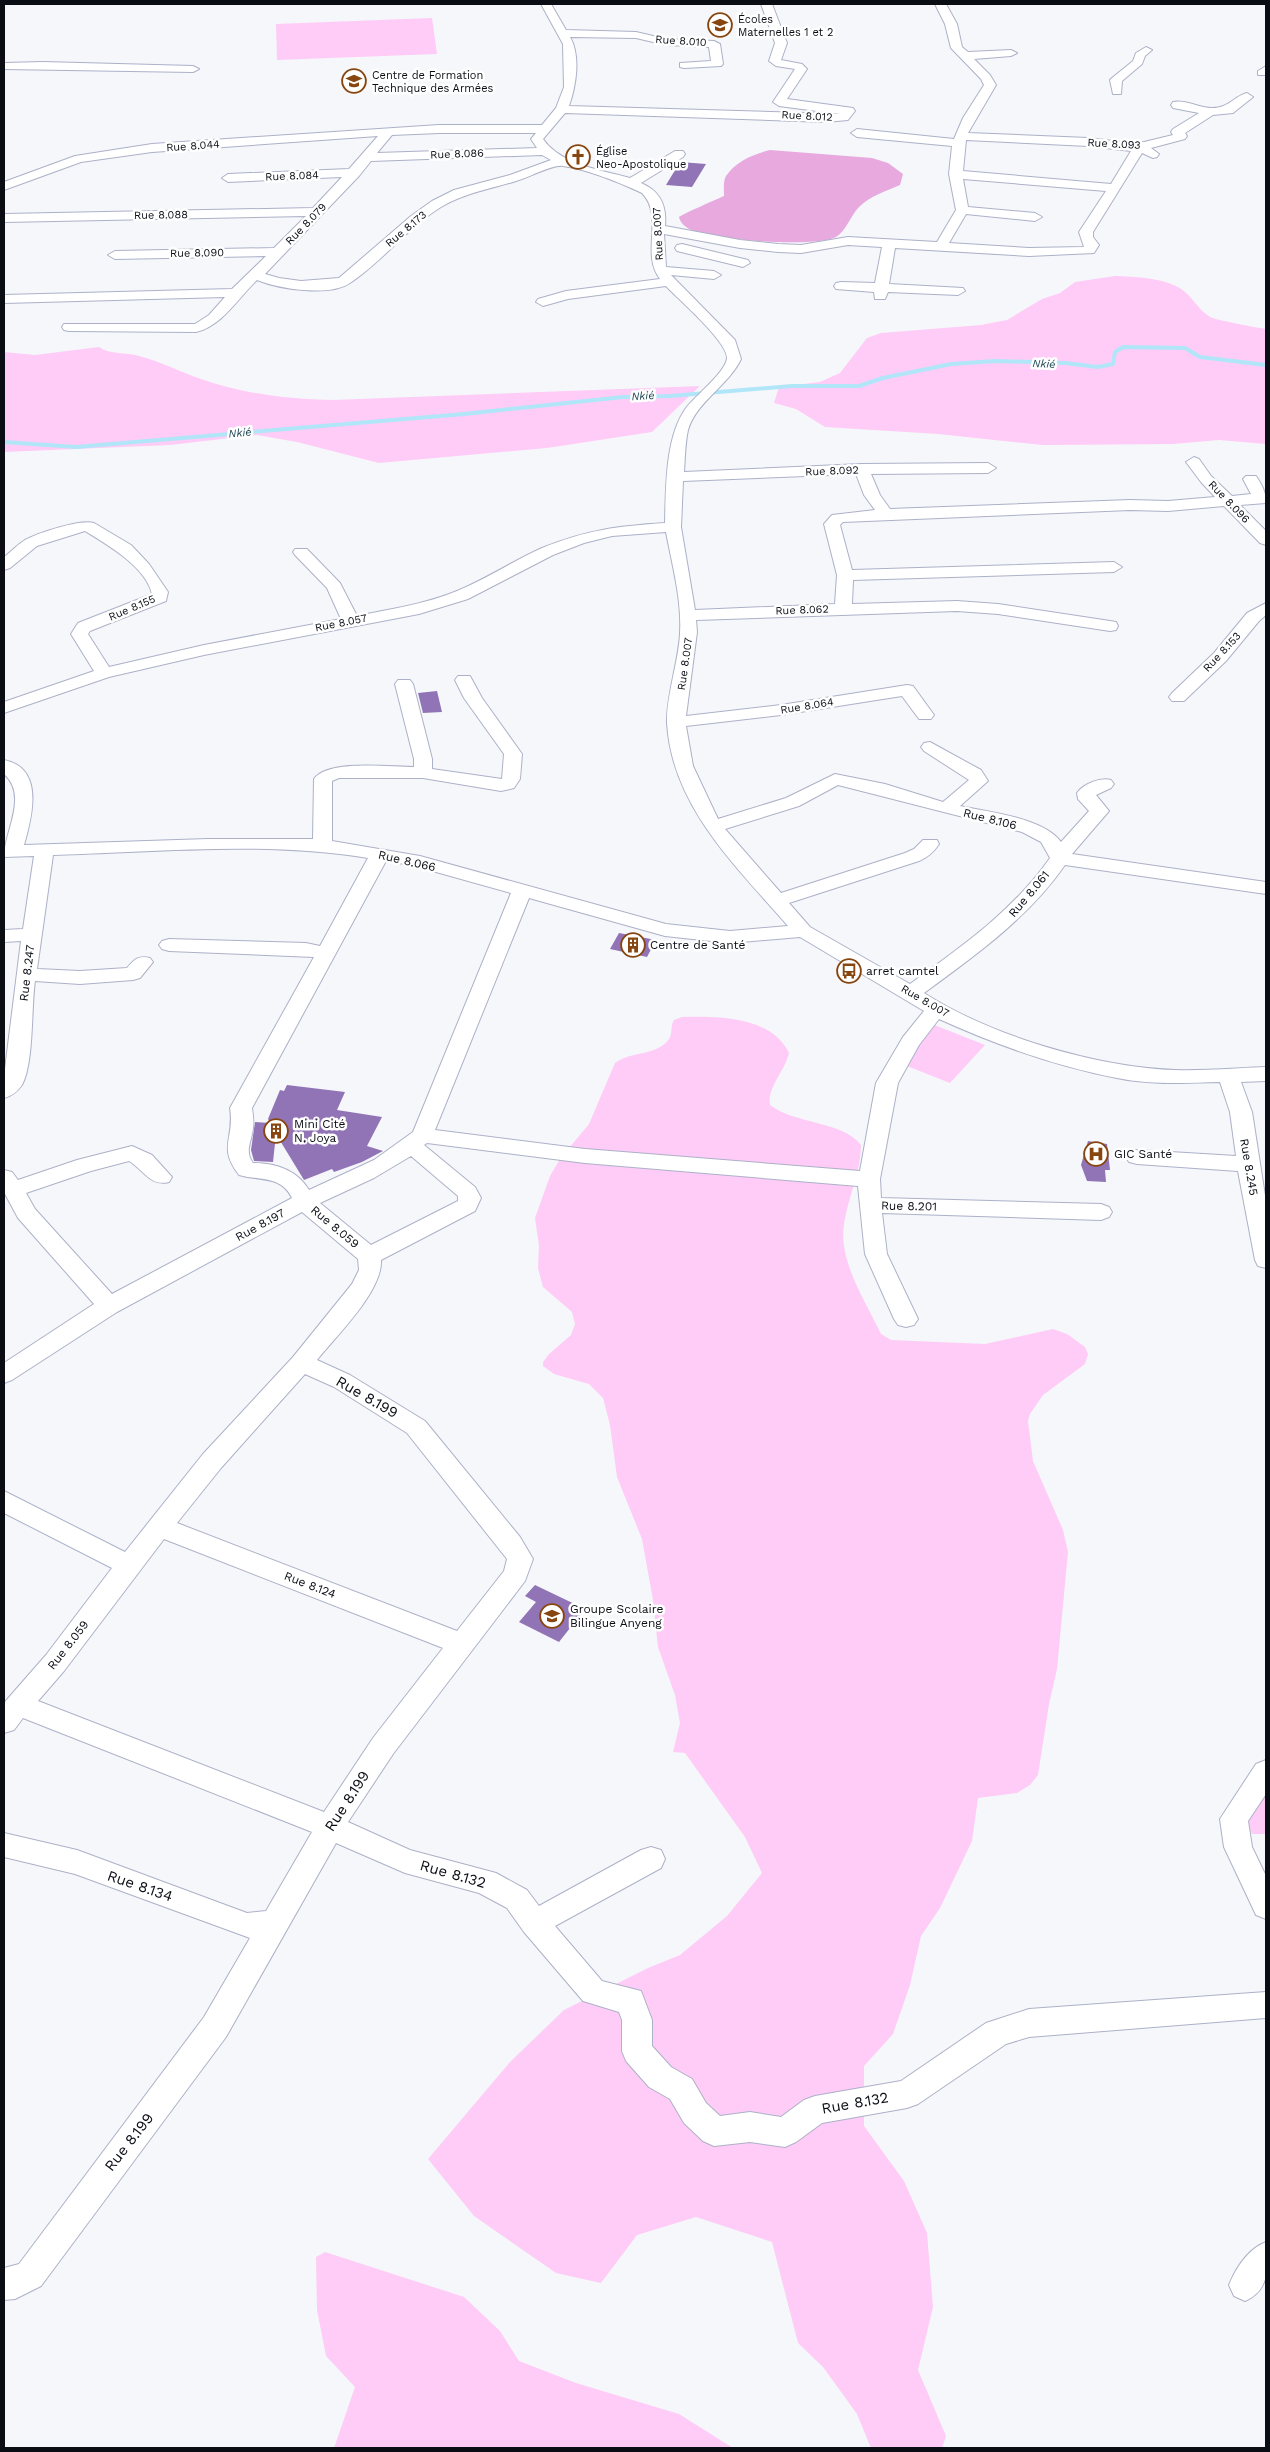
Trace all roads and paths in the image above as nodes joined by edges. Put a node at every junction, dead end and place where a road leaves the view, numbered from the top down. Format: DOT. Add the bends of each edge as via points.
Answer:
graph roads {
  1 [pos="546,4"];
  2 [pos="767,4"];
  3 [pos="940,4"];
  4 [pos="564,33"];
  5 [pos="1146,50"];
  6 [pos="1011,53"];
  7 [pos="964,56"];
  8 [pos="684,65"];
  9 [pos="4,66"];
  10 [pos="193,69"];
  11 [pos="1118,91"];
  12 [pos="1247,97"];
  13 [pos="1177,105"];
  14 [pos="562,109"];
  15 [pos="1210,112"];
  16 [pos="668,114"];
  17 [pos="664,128"];
  18 [pos="543,129"];
  19 [pos="388,132"];
  20 [pos="857,133"];
  21 [pos="960,139"];
  22 [pos="1032,140"];
  23 [pos="1139,147"];
  24 [pos="545,151"];
  25 [pos="679,154"];
  26 [pos="1033,154"];
  27 [pos="1153,154"];
  28 [pos="368,156"];
  29 [pos="561,161"];
  30 [pos="355,174"];
  31 [pos="955,174"];
  32 [pos="228,178"];
  33 [pos="631,183"];
  34 [pos="4,186"];
  35 [pos="1115,188"];
  36 [pos="962,210"];
  37 [pos="318,212"];
  38 [pos="1035,217"];
  39 [pos="4,218"];
  40 [pos="658,236"];
  41 [pos="889,244"];
  42 [pos="940,248"];
  43 [pos="280,252"];
  44 [pos="115,255"];
  45 [pos="743,262"];
  46 [pos="660,270"];
  47 [pos="258,272"];
  48 [pos="714,275"];
  49 [pos="669,282"];
  50 [pos="841,286"];
  51 [pos="958,291"];
  52 [pos="881,292"];
  53 [pos="236,293"];
  54 [pos="4,299"];
  55 [pos="543,302"];
  56 [pos="69,327"];
  57 [pos="1194,462"];
  58 [pos="988,468"];
  59 [pos="862,469"];
  60 [pos="676,478"];
  61 [pos="1251,479"];
  62 [pos="1264,498"];
  63 [pos="1229,502"];
  64 [pos="886,514"];
  65 [pos="673,527"];
  66 [pos="1266,540"];
  67 [pos="300,552"];
  68 [pos="4,565"];
  69 [pos="1114,567"];
  70 [pos="845,576"];
  71 [pos="1266,608"];
  72 [pos="843,609"];
  73 [pos="687,615"];
  74 [pos="350,621"];
  75 [pos="1110,626"];
  76 [pos="104,673"];
  77 [pos="464,680"];
  78 [pos="404,684"];
  79 [pos="1178,697"];
  80 [pos="4,708"];
  81 [pos="925,715"];
  82 [pos="676,722"];
  83 [pos="930,747"];
  84 [pos="4,766"];
  85 [pos="423,773"];
  86 [pos="1105,784"];
  87 [pos="947,808"];
  88 [pos="713,826"];
  89 [pos="930,844"];
  90 [pos="322,846"];
  91 [pos="8,851"];
  92 [pos="44,851"];
  93 [pos="380,854"];
  94 [pos="1059,858"];
  95 [pos="1266,888"];
  96 [pos="522,891"];
  97 [pos="776,902"];
  98 [pos="803,931"];
  99 [pos="32,935"];
  100 [pos="4,936"];
  101 [pos="169,945"];
  102 [pos="326,953"];
  103 [pos="143,962"];
  104 [pos="26,974"];
  105 [pos="911,993"];
  106 [pos="936,1010"];
  107 [pos="1266,1074"];
  108 [pos="1228,1075"];
  109 [pos="4,1091"];
  110 [pos="417,1140"];
  111 [pos="1137,1157"];
  112 [pos="1248,1164"];
  113 [pos="161,1177"];
  114 [pos="870,1178"];
  115 [pos="8,1183"];
  116 [pos="304,1201"];
  117 [pos="870,1205"];
  118 [pos="1101,1212"];
  119 [pos="369,1256"];
  120 [pos="1266,1260"];
  121 [pos="109,1306"];
  122 [pos="906,1319"];
  123 [pos="301,1363"];
  124 [pos="4,1374"];
  125 [pos="4,1500"];
  126 [pos="160,1527"];
  127 [pos="129,1565"];
  128 [pos="461,1644"];
  129 [pos="11,1713"];
  130 [pos="1266,1772"];
  131 [pos="330,1827"];
  132 [pos="4,1845"];
  133 [pos="651,1859"];
  134 [pos="1266,1906"];
  135 [pos="276,1923"];
  136 [pos="534,1924"];
  137 [pos="1266,2005"];
  138 [pos="1266,2258"];
  139 [pos="4,2284"];
  140 [pos="1245,2285"];
  1 -- 4 [label="street"];
  2 -- 16 [label="street, Rue 8.012" via="781,43 775,61 801,69 779,102 849,111 844,117 826,120 784,115"];
  3 -- 7 [label="street" via="952,24 957,48"];
  4 -- 8 [label="street, Rue 8.010" via="636,35 666,42 714,44 717,64"];
  4 -- 14 [label="street" via="569,44 570,87"];
  5 -- 11 [label="street" via="1140,54 1138,62 1116,80"];
  6 -- 7 [label="street"];
  7 -- 21 [label="street" via="972,61 990,85"];
  9 -- 10 [label="street" via="43,64"];
  12 -- 15 [label="street, Rue 8.093" via="1229,110"];
  13 -- 15 [label="street"];
  14 -- 16 [label="street, Rue 8.012"];
  14 -- 18 [label="street"];
  15 -- 23 [label="street, Rue 8.093" via="1177,132 1181,136"];
  16 -- 17 [label="street"];
  18 -- 19 [label="street"];
  18 -- 24 [label="street" via="537,139"];
  19 -- 28 [label="street, Rue 8.079"];
  19 -- 34 [label="street, Rue 8.044" via="107,154 71,162"];
  20 -- 21 [label="street, Rue 8.093"];
  21 -- 22 [label="street, Rue 8.093"];
  21 -- 31 [label="street"];
  22 -- 23 [label="street, Rue 8.093"];
  22 -- 26 [label="street"];
  23 -- 27 [label="street"];
  23 -- 35 [label="street"];
  24 -- 28 [label="street, Rue 8.086"];
  24 -- 29 [label="street, Rue 8.007"];
  25 -- 33 [label="street"];
  28 -- 30 [label="street, Rue 8.079"];
  29 -- 33 [label="street, Rue 8.007"];
  29 -- 47 [label="street, Rue 8.173" via="459,193 437,204 344,281 335,284 283,283 259,276"];
  30 -- 32 [label="street, Rue 8.084"];
  30 -- 37 [label="street, Rue 8.079"];
  31 -- 35 [label="street"];
  31 -- 36 [label="street"];
  33 -- 40 [label="street, Rue 8.007" via="647,190 656,200 660,213"];
  35 -- 42 [label="street" via="1086,232 1092,245 1089,250 1029,252"];
  36 -- 38 [label="street"];
  36 -- 42 [label="street"];
  37 -- 39 [label="street, Rue 8.088"];
  37 -- 43 [label="street, Rue 8.079"];
  40 -- 41 [label="street" via="801,249 848,241"];
  40 -- 45 [label="street"];
  40 -- 46 [label="street, Rue 8.007"];
  41 -- 42 [label="street"];
  41 -- 52 [label="street"];
  43 -- 44 [label="street, Rue 8.090"];
  43 -- 47 [label="street, Rue 8.079"];
  46 -- 48 [label="street"];
  46 -- 49 [label="street, Rue 8.007"];
  47 -- 53 [label="street, Rue 8.079"];
  49 -- 55 [label="street" via="566,295"];
  49 -- 60 [label="street, Rue 8.007" via="730,343 734,359 729,370 681,429"];
  50 -- 52 [label="street"];
  51 -- 52 [label="street"];
  53 -- 54 [label="street"];
  53 -- 56 [label="street, Rue 8.079" via="208,324 196,328"];
  57 -- 63 [label="street, Rue 8.096"];
  58 -- 59 [label="street, Rue 8.092"];
  59 -- 60 [label="street, Rue 8.092"];
  59 -- 64 [label="street" via="872,495"];
  60 -- 65 [label="street, Rue 8.007"];
  61 -- 62 [label="street"];
  62 -- 63 [label="street"];
  63 -- 64 [label="street"];
  63 -- 66 [label="street, Rue 8.096"];
  64 -- 70 [label="street, Rue 8.062" via="838,518 832,524"];
  65 -- 73 [label="street, Rue 8.007"];
  65 -- 74 [label="street, Rue 8.057" via="612,531 578,540 462,595 413,610"];
  67 -- 74 [label="street" via="334,586"];
  68 -- 76 [label="street, Rue 8.155" via="31,543 88,526 125,548 143,567 160,597 84,627 78,634"];
  69 -- 70 [label="street"];
  70 -- 72 [label="street, Rue 8.062"];
  71 -- 79 [label="street, Rue 8.153" via="1253,617 1220,657"];
  72 -- 73 [label="street, Rue 8.062"];
  72 -- 75 [label="street" via="957,606"];
  73 -- 82 [label="street, Rue 8.007" via="689,632"];
  74 -- 76 [label="street, Rue 8.057"];
  76 -- 80 [label="street, Rue 8.057"];
  77 -- 85 [label="street" via="513,754 511,779 508,784 501,785"];
  78 -- 85 [label="street" via="423,758"];
  81 -- 82 [label="street, Rue 8.064" via="907,690 781,710"];
  82 -- 88 [label="street, Rue 8.007" via="684,766"];
  83 -- 87 [label="street" via="975,774 979,781"];
  84 -- 91 [label="street" via="22,784 22,816"];
  85 -- 90 [label="street" via="335,772 328,775 323,779"];
  86 -- 94 [label="street, Rue 8.061" via="1086,793 1087,800 1100,811 1074,836"];
  87 -- 88 [label="street, Rue 8.106" via="897,792 835,779 818,792 796,801"];
  87 -- 94 [label="street, Rue 8.106" via="1030,829 1048,838"];
  88 -- 97 [label="street, Rue 8.007"];
  89 -- 97 [label="street" via="912,857"];
  90 -- 92 [label="street, Rue 8.066" via="208,845"];
  90 -- 93 [label="street, Rue 8.066"];
  91 -- 92 [label="street, Rue 8.066"];
  92 -- 99 [label="street, Rue 8.247"];
  93 -- 96 [label="street, Rue 8.066" via="413,860"];
  93 -- 102 [label="street"];
  94 -- 95 [label="street"];
  94 -- 105 [label="street, Rue 8.061" via="1006,922"];
  96 -- 98 [label="street, Rue 8.066" via="656,928 698,935 730,937"];
  96 -- 110 [label="street"];
  97 -- 98 [label="street, Rue 8.007"];
  98 -- 105 [label="street, Rue 8.007"];
  99 -- 100 [label="street"];
  99 -- 104 [label="street, Rue 8.247"];
  101 -- 102 [label="street" via="306,949"];
  102 -- 116 [label="street" via="241,1108 242,1132 237,1142 238,1160 246,1170 269,1171 281,1176 298,1187"];
  103 -- 104 [label="street" via="133,974 42,977"];
  104 -- 109 [label="street, Rue 8.247" via="16,1072"];
  105 -- 106 [label="street, Rue 8.007"];
  106 -- 108 [label="street, Rue 8.007" via="1037,1050 1118,1072 1176,1077"];
  106 -- 114 [label="street, Rue 8.201" via="910,1042 887,1083"];
  107 -- 108 [label="street, Rue 8.007"];
  108 -- 112 [label="street, Rue 8.245" via="1241,1112"];
  110 -- 114 [label="street" via="743,1170"];
  110 -- 116 [label="street, Rue 8.059" via="388,1161"];
  110 -- 119 [label="street" via="467,1192 470,1198 467,1206"];
  111 -- 112 [label="street"];
  112 -- 120 [label="street, Rue 8.245"];
  113 -- 115 [label="street" via="132,1153"];
  114 -- 117 [label="street, Rue 8.201"];
  115 -- 121 [label="street" via="26,1213"];
  116 -- 119 [label="street, Rue 8.059"];
  116 -- 121 [label="street, Rue 8.197"];
  117 -- 118 [label="street, Rue 8.201"];
  117 -- 122 [label="street" via="876,1254"];
  119 -- 123 [label="street, Rue 8.059" via="370,1270 362,1288"];
  121 -- 124 [label="street, Rue 8.197"];
  123 -- 126 [label="street, Rue 8.059" via="212,1461"];
  123 -- 128 [label="street, Rue 8.199" via="342,1381 416,1427 512,1544 520,1559 516,1574"];
  125 -- 127 [label="street" via="21,1512"];
  126 -- 127 [label="street, Rue 8.059"];
  126 -- 128 [label="street, Rue 8.124"];
  127 -- 129 [label="street, Rue 8.059" via="55,1663"];
  128 -- 131 [label="street, Rue 8.199" via="383,1746"];
  129 -- 131 [label="street, Rue 8.132"];
  130 -- 134 [label="street" via="1234,1819 1238,1847"];
  131 -- 135 [label="street, Rue 8.199"];
  131 -- 136 [label="street, Rue 8.132" via="404,1861 486,1882 516,1899"];
  132 -- 135 [label="street, Rue 8.134" via="77,1862 247,1926"];
  133 -- 136 [label="street"];
  135 -- 139 [label="street, Rue 8.199" via="214,2027 30,2275 15,2283"];
  136 -- 137 [label="street, Rue 8.132" via="593,1992 630,2001 637,2020 638,2050 660,2077 681,2090 695,2113 714,2131 750,2127 785,2132 814,2110 906,2094 997,2032 1029,2023"];
  138 -- 140 [label="street"];
}
